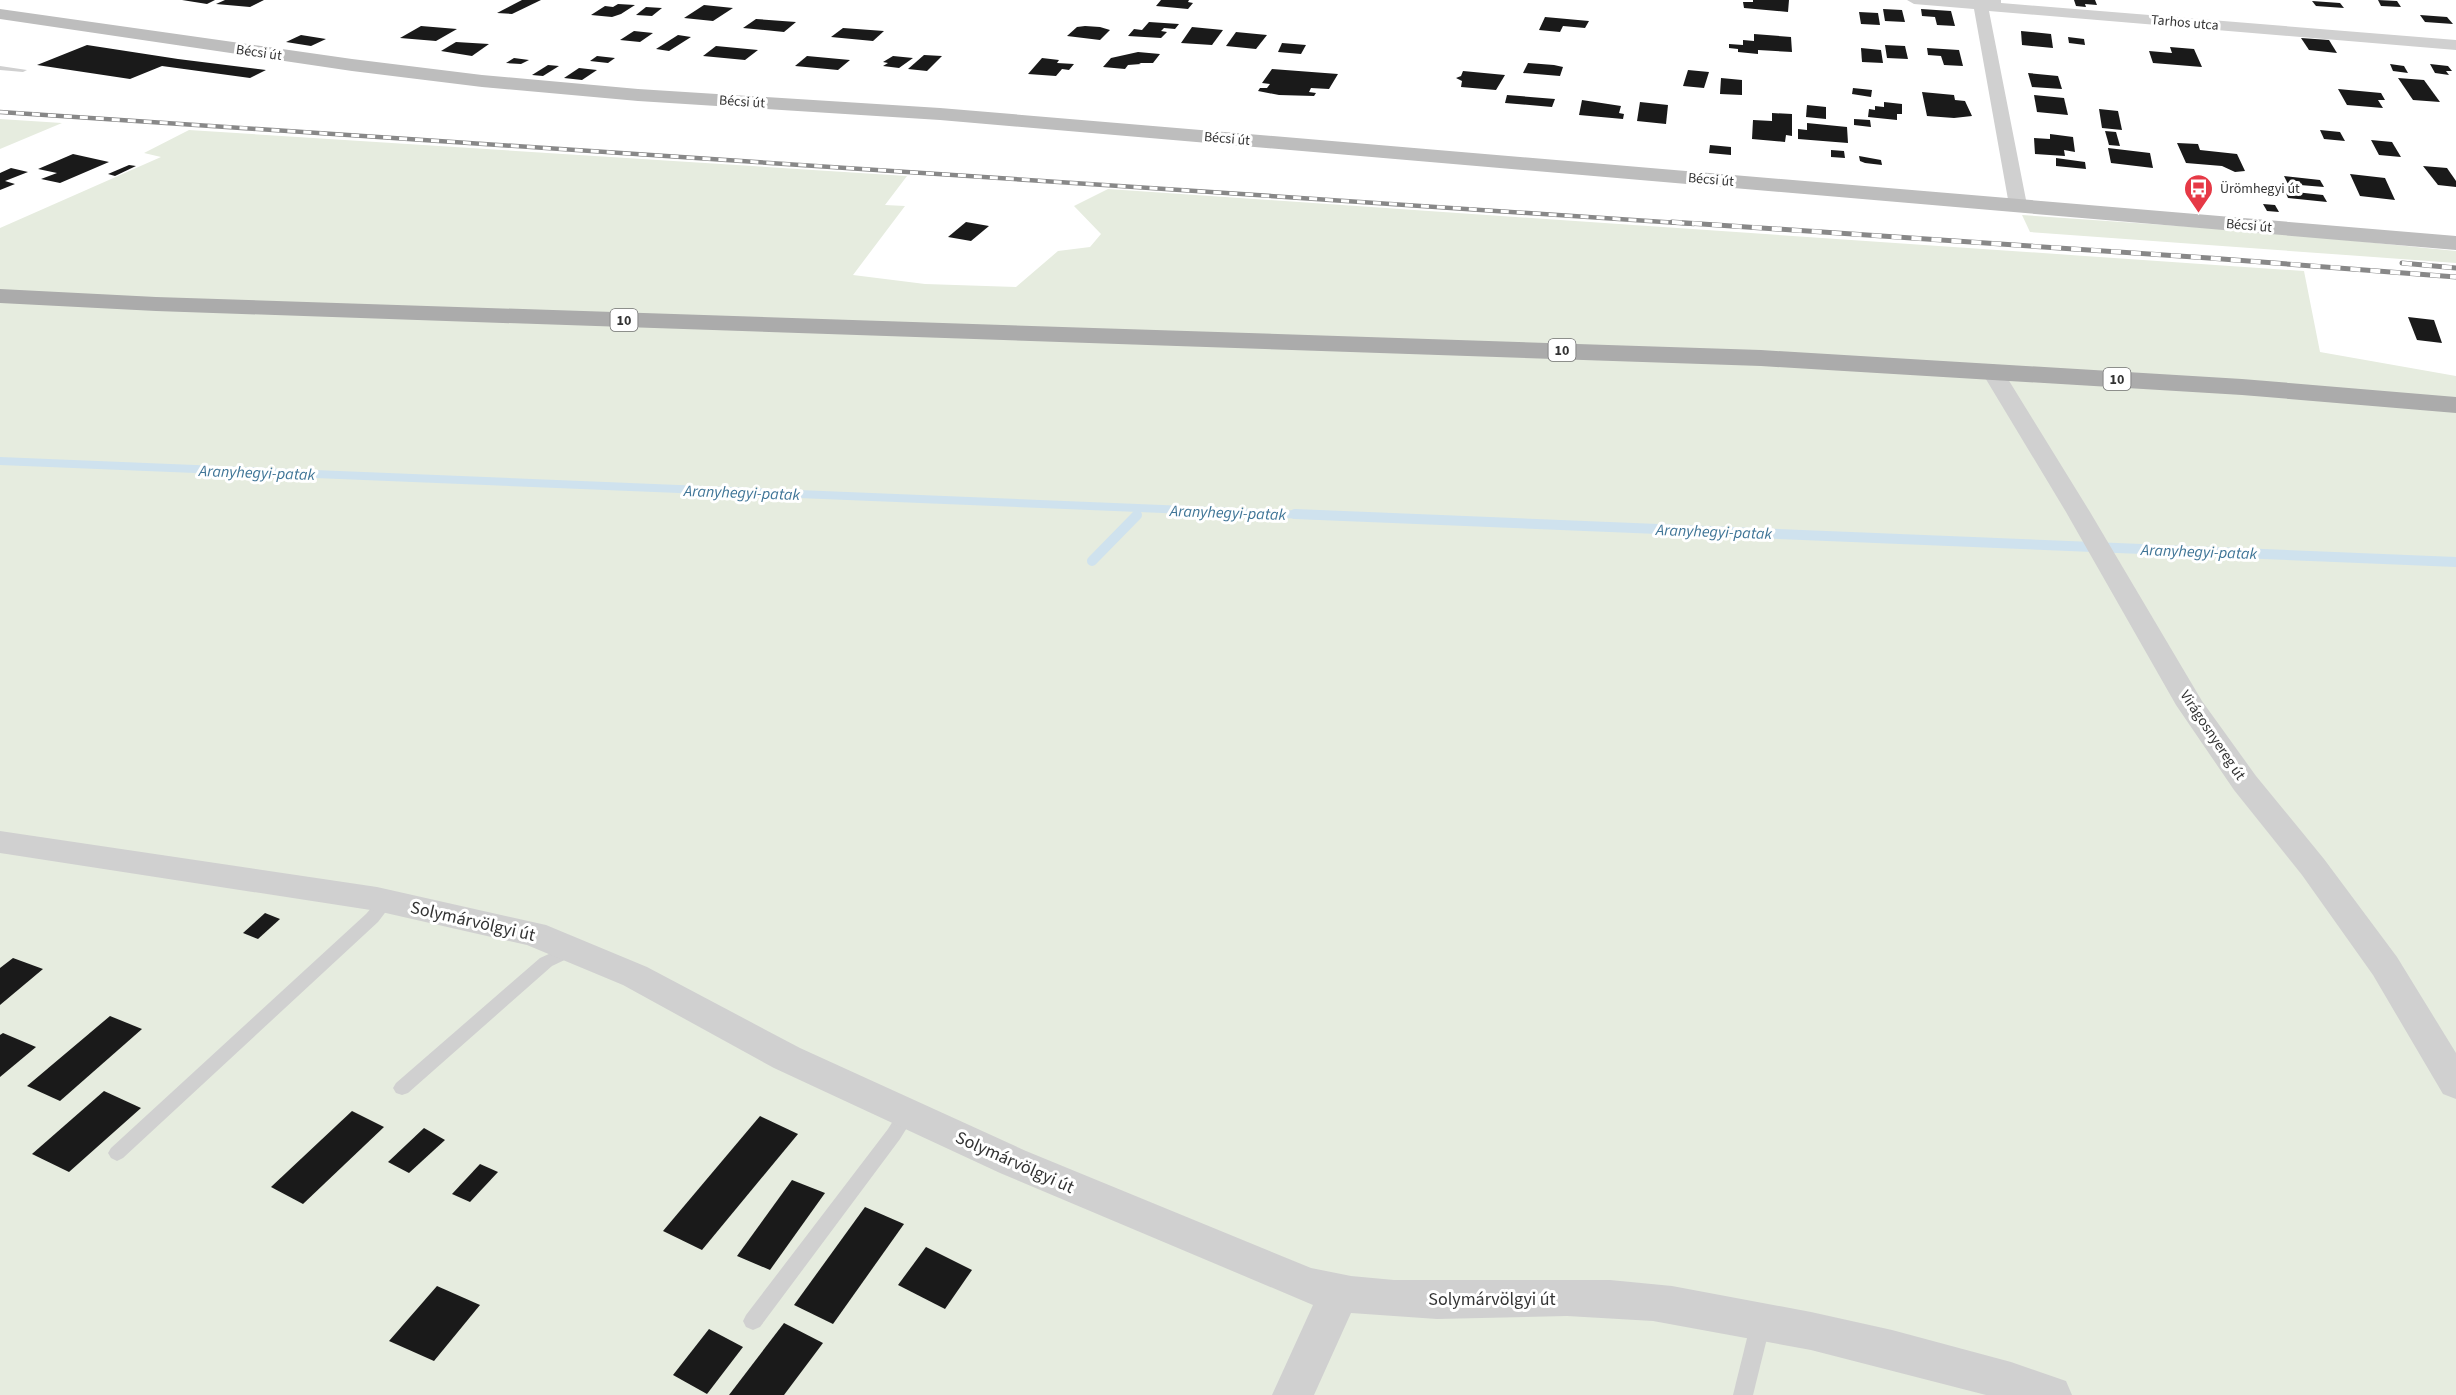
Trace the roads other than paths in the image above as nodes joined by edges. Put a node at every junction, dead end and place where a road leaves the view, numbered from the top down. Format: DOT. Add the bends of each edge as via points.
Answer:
graph roads {
  1 [pos="1914,0"];
  2 [pos="1991,3"];
  3 [pos="0,14"];
  4 [pos="2456,45"];
  5 [pos="0,68"];
  6 [pos="23,70"];
  7 [pos="2018,205"];
  8 [pos="2456,243"];
  9 [pos="0,296"];
  10 [pos="1992,371"];
  11 [pos="2456,405"];
  12 [pos="0,842"];
  13 [pos="386,901"];
  14 [pos="571,950"];
  15 [pos="2456,1084"];
  16 [pos="402,1088"];
  17 [pos="907,1113"];
  18 [pos="117,1153"];
  19 [pos="1340,1294"];
  20 [pos="1761,1320"];
  21 [pos="753,1321"];
  22 [pos="1984,1384"];
  23 [pos="1293,1395"];
  24 [pos="1743,1395"];
  25 [pos="2051,1395"];
  1 -- 2 [label="street, Tarhos utca"];
  2 -- 4 [label="street, Tarhos utca"];
  2 -- 7 [label="street" via="1981,8"];
  3 -- 7 [label="street, Bécsi út" via="493,82 940,114"];
  5 -- 6 [label="lane"];
  7 -- 8 [label="street, Bécsi út"];
  9 -- 10 [label="main road, 10" via="1364,343"];
  10 -- 11 [label="main road, 10"];
  10 -- 15 [label="street, Virágosnyereg út" via="2190,705 2385,966"];
  12 -- 13 [label="street, Solymárvölgyi út"];
  13 -- 14 [label="street, Solymárvölgyi út" via="534,934"];
  13 -- 18 [label="lane"];
  14 -- 16 [label="lane" via="546,962"];
  14 -- 17 [label="street, Solymárvölgyi út" via="635,976 787,1058"];
  17 -- 19 [label="street, Solymárvölgyi út" via="1012,1162 1309,1286"];
  17 -- 21 [label="lane"];
  19 -- 20 [label="street, Solymárvölgyi út" via="1396,1299 1632,1300"];
  19 -- 23 [label="street"];
  20 -- 22 [label="street, Solymárvölgyi út" via="1851,1340"];
  20 -- 24 [label="lane"];
  22 -- 25 [label="street, Solymárvölgyi út"];
}
